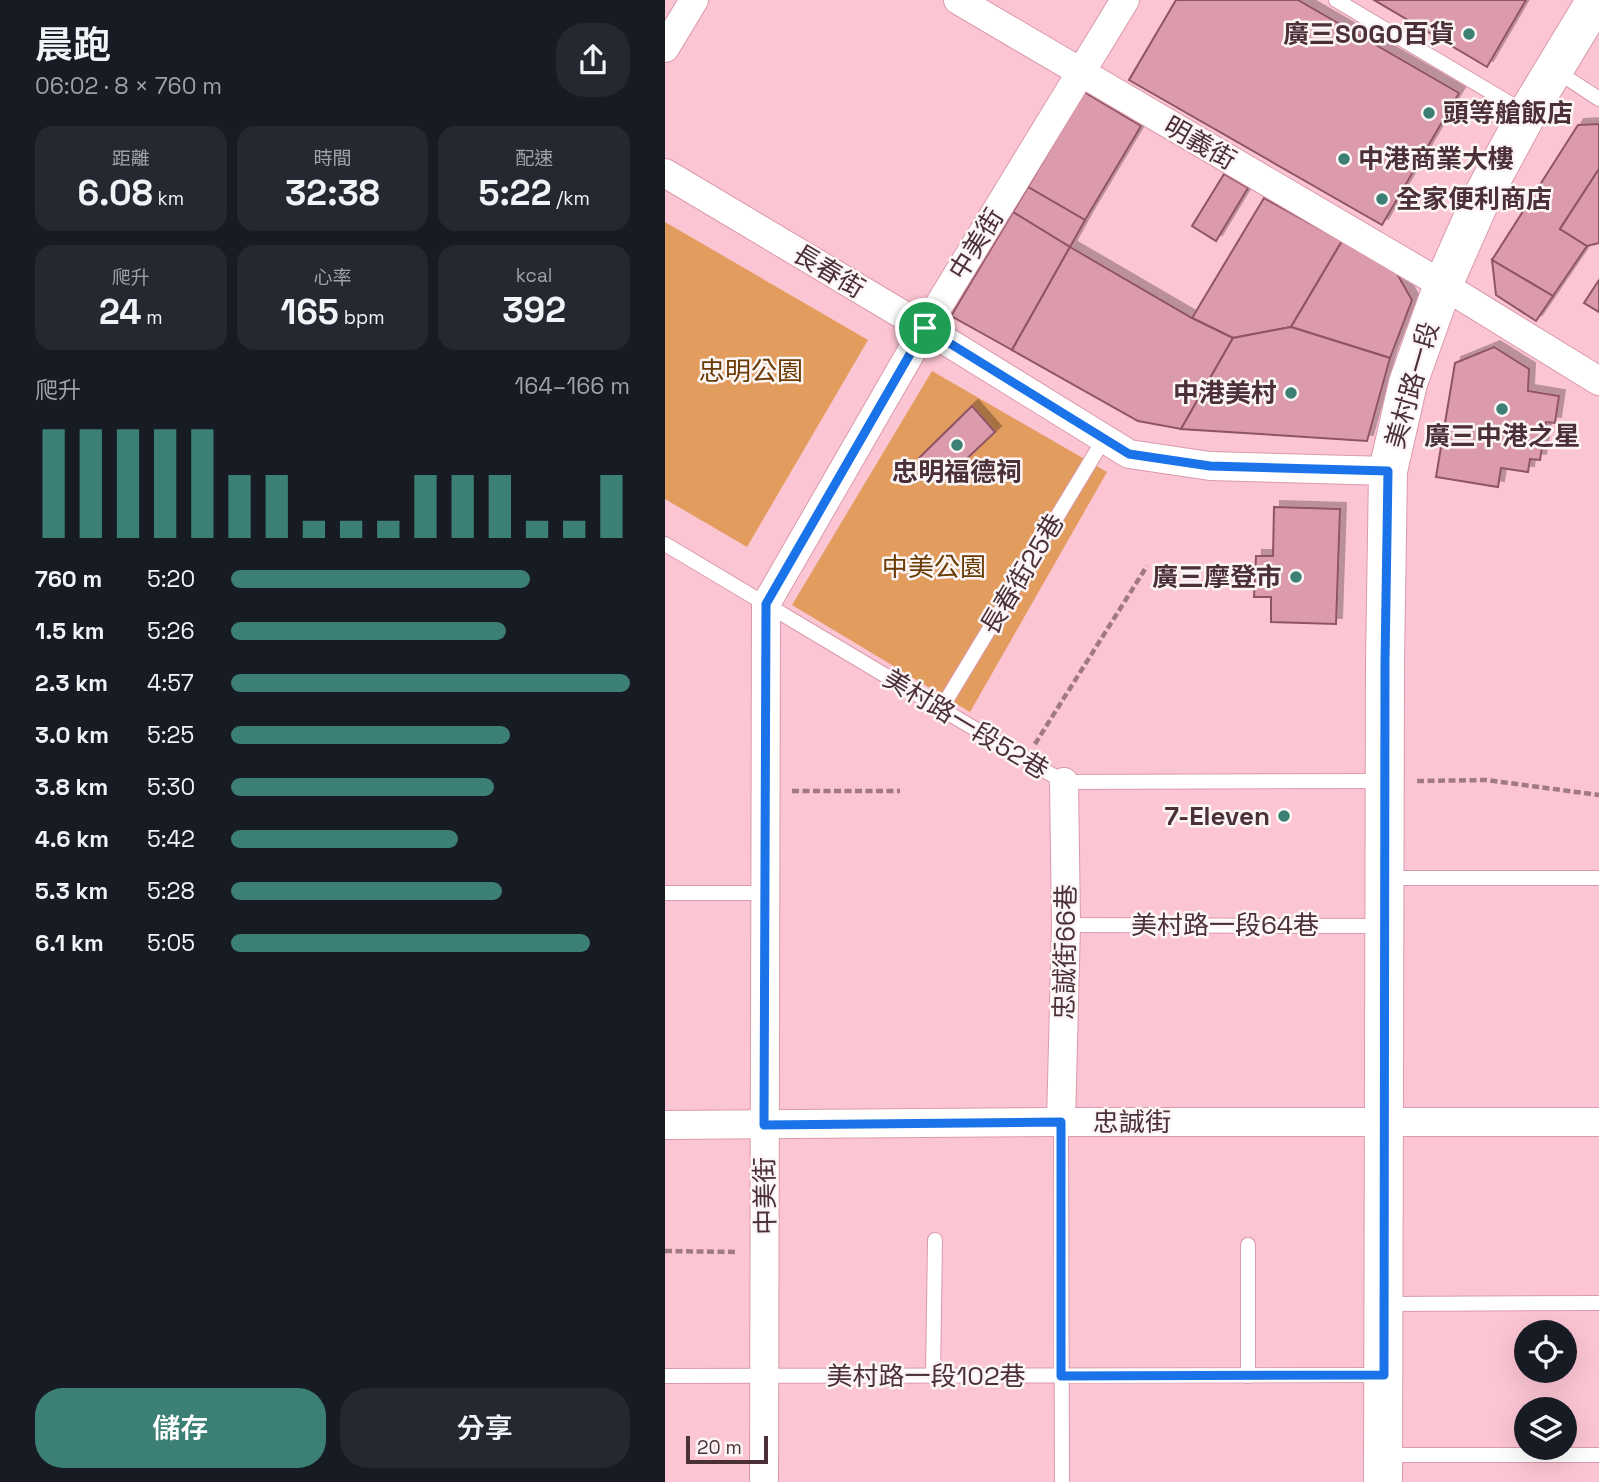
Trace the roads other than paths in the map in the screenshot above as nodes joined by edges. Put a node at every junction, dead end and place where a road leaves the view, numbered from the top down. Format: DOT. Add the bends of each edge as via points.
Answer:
graph roads {
  1 [pos="694,0"];
  2 [pos="958,0"];
  3 [pos="1125,0"];
  4 [pos="1336,0"];
  5 [pos="1595,0"];
  6 [pos="665,48"];
  7 [pos="1554,69"];
  8 [pos="1081,73"];
  9 [pos="1599,99"];
  10 [pos="1527,114"];
  11 [pos="665,173"];
  12 [pos="1443,285"];
  13 [pos="925,328"];
  14 [pos="1599,381"];
  15 [pos="1104,439"];
  16 [pos="1388,471"];
  17 [pos="665,544"];
  18 [pos="766,604"];
  19 [pos="941,709"];
  20 [pos="1384,781"];
  21 [pos="1063,782"];
  22 [pos="1384,878"];
  23 [pos="1599,878"];
  24 [pos="665,893"];
  25 [pos="766,893"];
  26 [pos="1066,925"];
  27 [pos="1384,926"];
  28 [pos="1061,1122"];
  29 [pos="1384,1122"];
  30 [pos="1599,1122"];
  31 [pos="665,1125"];
  32 [pos="764,1125"];
  33 [pos="935,1240"];
  34 [pos="1248,1245"];
  35 [pos="1599,1303"];
  36 [pos="1384,1304"];
  37 [pos="1384,1375"];
  38 [pos="665,1376"];
  39 [pos="1061,1376"];
  40 [pos="1248,1376"];
  41 [pos="763,1377"];
  42 [pos="933,1377"];
  43 [pos="1599,1455"];
  44 [pos="1383,1468"];
  45 [pos="764,1482"];
  46 [pos="1062,1482"];
  1 -- 6 [label="street"];
  2 -- 8 [label="street, 明義街"];
  3 -- 8 [label="street, 中美街"];
  4 -- 10 [label="lane"];
  5 -- 7 [label="street, 美村路一段"];
  7 -- 9 [label="lane"];
  7 -- 10 [label="street, 美村路一段"];
  8 -- 12 [label="street, 明義街"];
  8 -- 13 [label="street, 中美街"];
  10 -- 12 [label="street, 美村路一段" via="1481,199"];
  11 -- 13 [label="street, 長春街"];
  12 -- 14 [label="street, 明義街"];
  12 -- 16 [label="street, 美村路一段" via="1408,383"];
  13 -- 15 [label="street, 長春街"];
  13 -- 18 [label="street, 中美街"];
  15 -- 16 [label="street, 長春街" via="1129,454 1210,466"];
  15 -- 19 [label="lane, 長春街25巷"];
  16 -- 20 [label="street, 美村路一段"];
  17 -- 18 [label="lane, 美村路一段52巷"];
  18 -- 19 [label="lane, 美村路一段52巷"];
  18 -- 25 [label="street, 中美街"];
  19 -- 21 [label="lane, 美村路一段52巷"];
  20 -- 21 [label="lane, 美村路一段52巷"];
  20 -- 22 [label="street, 美村路一段"];
  21 -- 26 [label="street, 忠誠街66巷"];
  22 -- 23 [label="lane"];
  22 -- 27 [label="street, 美村路一段"];
  24 -- 25 [label="lane"];
  25 -- 32 [label="street, 中美街"];
  26 -- 27 [label="lane, 美村路一段64巷"];
  26 -- 28 [label="street, 忠誠街66巷"];
  27 -- 29 [label="street, 美村路一段"];
  28 -- 29 [label="street, 忠誠街"];
  28 -- 32 [label="street, 忠誠街"];
  28 -- 39 [label="lane"];
  29 -- 30 [label="street, 忠誠街"];
  29 -- 36 [label="street, 美村路一段"];
  31 -- 32 [label="street, 忠誠街"];
  32 -- 41 [label="street, 中美街"];
  33 -- 42 [label="lane"];
  34 -- 40 [label="lane"];
  35 -- 36 [label="lane"];
  36 -- 37 [label="street, 美村路一段"];
  37 -- 40 [label="lane, 美村路一段102巷"];
  37 -- 44 [label="street, 美村路一段"];
  38 -- 41 [label="lane, 美村路一段102巷"];
  39 -- 40 [label="lane, 美村路一段102巷"];
  39 -- 42 [label="lane, 美村路一段102巷"];
  39 -- 46 [label="lane"];
  41 -- 42 [label="lane, 美村路一段102巷"];
  41 -- 45 [label="street, 中美街"];
  43 -- 44 [label="lane"];
}
